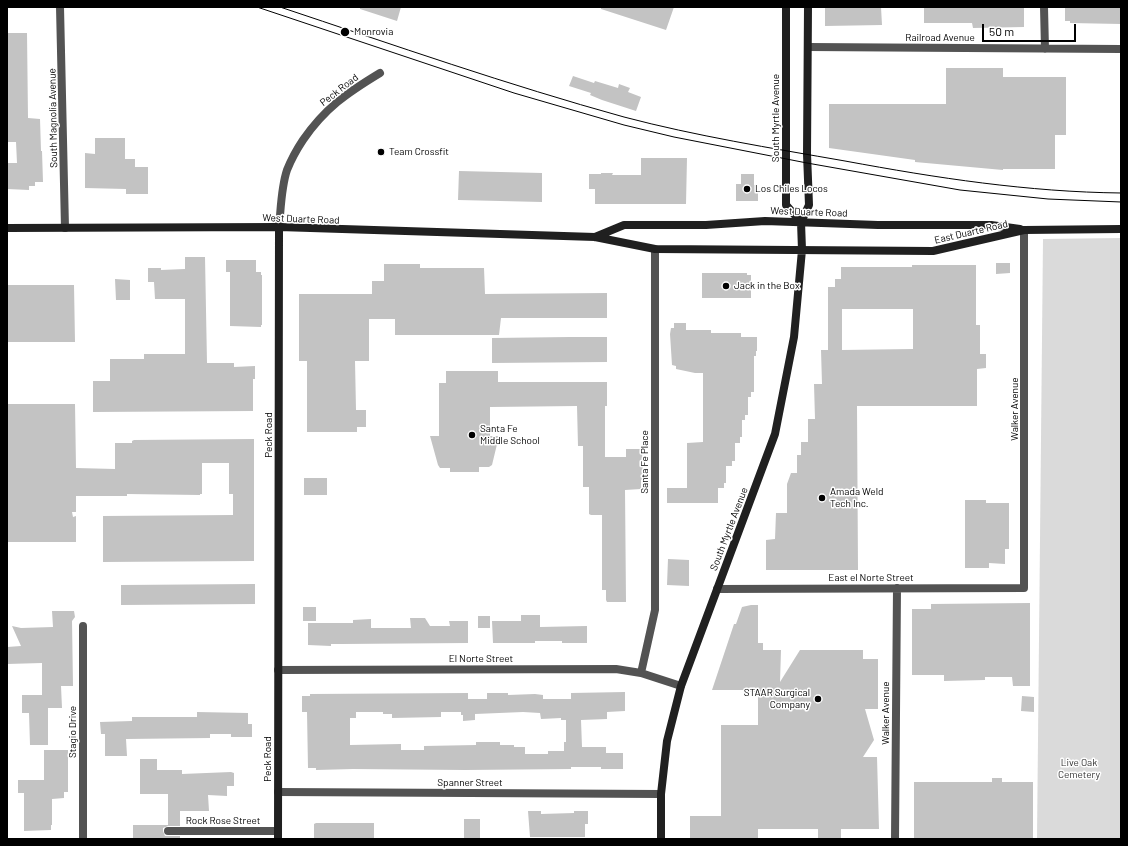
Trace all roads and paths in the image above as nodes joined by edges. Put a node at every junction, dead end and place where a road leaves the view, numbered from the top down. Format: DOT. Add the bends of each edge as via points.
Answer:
graph roads {
  1 [pos="60,7"];
  2 [pos="786,7"];
  3 [pos="808,7"];
  4 [pos="1044,7"];
  5 [pos="808,47"];
  6 [pos="1045,48"];
  7 [pos="1121,48"];
  8 [pos="380,73"];
  9 [pos="801,222"];
  10 [pos="279,227"];
  11 [pos="7,228"];
  12 [pos="65,228"];
  13 [pos="1121,229"];
  14 [pos="1024,230"];
  15 [pos="595,237"];
  16 [pos="655,249"];
  17 [pos="802,250"];
  18 [pos="897,588"];
  19 [pos="1024,588"];
  20 [pos="717,589"];
  21 [pos="83,626"];
  22 [pos="278,670"];
  23 [pos="640,673"];
  24 [pos="681,686"];
  25 [pos="278,792"];
  26 [pos="661,794"];
  27 [pos="168,831"];
  28 [pos="278,835"];
  29 [pos="83,839"];
  30 [pos="661,839"];
  31 [pos="895,839"];
  1 -- 12 [label="street, South Magnolia Avenue"];
  2 -- 9 [label="main road, South Myrtle Avenue" via="786,205"];
  3 -- 5 [label="main road, South Myrtle Avenue"];
  4 -- 6 [label="street"];
  5 -- 6 [label="street, Railroad Avenue"];
  5 -- 9 [label="main road, South Myrtle Avenue" via="808,205"];
  6 -- 7 [label="street, Railroad Avenue"];
  8 -- 10 [label="street, Peck Road" via="331,106 302,142 287,169"];
  9 -- 14 [label="main road, West Duarte Road" via="991,225"];
  9 -- 15 [label="main road, West Duarte Road" via="624,225"];
  9 -- 17 [label="main road, South Myrtle Avenue"];
  10 -- 12 [label="main road, West Duarte Road"];
  10 -- 15 [label="main road, West Duarte Road"];
  10 -- 22 [label="main road, Peck Road"];
  11 -- 12 [label="main road, West Duarte Road"];
  13 -- 14 [label="main road, East Duarte Road"];
  14 -- 17 [label="main road, East Duarte Road" via="933,251"];
  14 -- 19 [label="street, Walker Avenue"];
  15 -- 16 [label="main road, West Duarte Road"];
  16 -- 17 [label="main road, West Duarte Road"];
  16 -- 23 [label="street, Santa Fe Place" via="655,610"];
  17 -- 20 [label="main road, South Myrtle Avenue" via="794,337 775,434"];
  18 -- 19 [label="street, East el Norte Street"];
  18 -- 20 [label="street, East el Norte Street"];
  18 -- 31 [label="street, Walker Avenue"];
  20 -- 24 [label="main road, South Myrtle Avenue"];
  21 -- 29 [label="street, Stagio Drive"];
  22 -- 23 [label="street, El Norte Street" via="616,669"];
  22 -- 25 [label="main road, Peck Road"];
  23 -- 24 [label="street, El Norte Street"];
  24 -- 26 [label="main road, South Myrtle Avenue" via="667,741"];
  25 -- 26 [label="street, Spanner Street"];
  25 -- 28 [label="main road, Peck Road"];
  26 -- 30 [label="main road, South Myrtle Avenue"];
  27 -- 28 [label="street, Rock Rose Street"];
}
